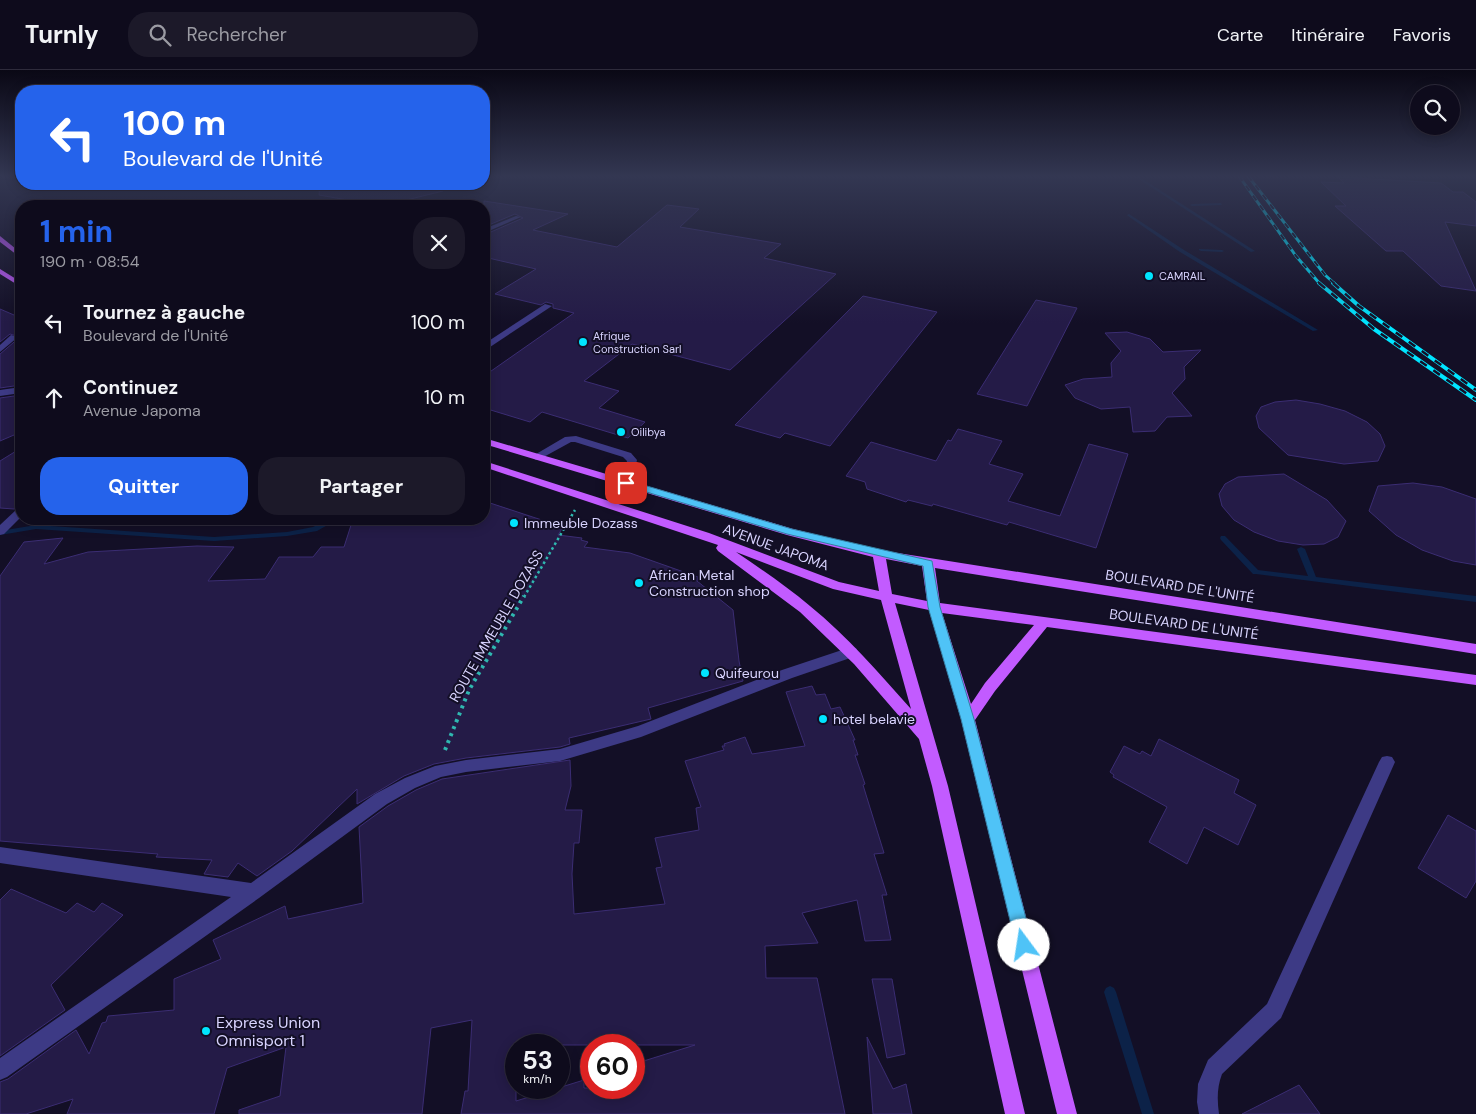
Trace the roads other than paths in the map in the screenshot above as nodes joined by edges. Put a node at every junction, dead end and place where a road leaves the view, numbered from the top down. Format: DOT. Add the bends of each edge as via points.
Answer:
graph roads {
  1 [pos="0,238"];
  2 [pos="15,251"];
  3 [pos="1,274"];
  4 [pos="15,282"];
  5 [pos="548,306"];
  6 [pos="14,337"];
  7 [pos="490,344"];
  8 [pos="0,349"];
  9 [pos="15,391"];
  10 [pos="0,393"];
  11 [pos="490,443"];
  12 [pos="510,450"];
  13 [pos="536,457"];
  14 [pos="490,462"];
  15 [pos="490,466"];
  16 [pos="626,483"];
  17 [pos="15,517"];
  18 [pos="0,531"];
  19 [pos="705,536"];
  20 [pos="879,554"];
  21 [pos="928,563"];
  22 [pos="887,598"];
  23 [pos="934,607"];
  24 [pos="1045,621"];
  25 [pos="1476,649"];
  26 [pos="850,652"];
  27 [pos="1476,680"];
  28 [pos="968,719"];
  29 [pos="928,739"];
  30 [pos="1386,762"];
  31 [pos="0,855"];
  32 [pos="253,892"];
  33 [pos="0,1070"];
  34 [pos="1015,1114"];
  35 [pos="1067,1114"];
  36 [pos="1209,1114"];
  1 -- 2 [label="main road"];
  3 -- 4 [label="main road"];
  5 -- 7 [label="street"];
  6 -- 8 [label="street"];
  9 -- 10 [label="street"];
  11 -- 12 [label="main road, AVENUE JAPOMA"];
  12 -- 13 [label="main road, AVENUE JAPOMA"];
  12 -- 14 [label="main road"];
  13 -- 16 [label="main road, AVENUE JAPOMA"];
  13 -- 16 [label="street" via="563,441 576,439 627,455 632,460"];
  15 -- 19 [label="main road, AVENUE JAPOMA"];
  16 -- 20 [label="main road, AVENUE JAPOMA" via="791,532"];
  17 -- 18 [label="street"];
  19 -- 22 [label="main road, AVENUE JAPOMA" via="837,586"];
  19 -- 26 [label="main road" via="783,591"];
  20 -- 21 [label="main road, BOULEVARD DE L'UNITÉ"];
  20 -- 22 [label="main road"];
  21 -- 23 [label="main road"];
  21 -- 25 [label="main road, BOULEVARD DE L'UNITÉ"];
  22 -- 23 [label="main road, BOULEVARD DE L'UNITÉ"];
  22 -- 29 [label="main road"];
  23 -- 24 [label="main road, BOULEVARD DE L'UNITÉ"];
  23 -- 28 [label="main road"];
  24 -- 27 [label="main road, BOULEVARD DE L'UNITÉ"];
  24 -- 28 [label="main road"];
  26 -- 29 [label="main road"];
  26 -- 32 [label="street" via="641,731 560,755 440,771 410,783 381,799"];
  28 -- 35 [label="main road"];
  29 -- 34 [label="main road"];
  30 -- 36 [label="street" via="1274,1011 1215,1067 1208,1084"];
  31 -- 32 [label="street"];
  32 -- 33 [label="street"];
}
